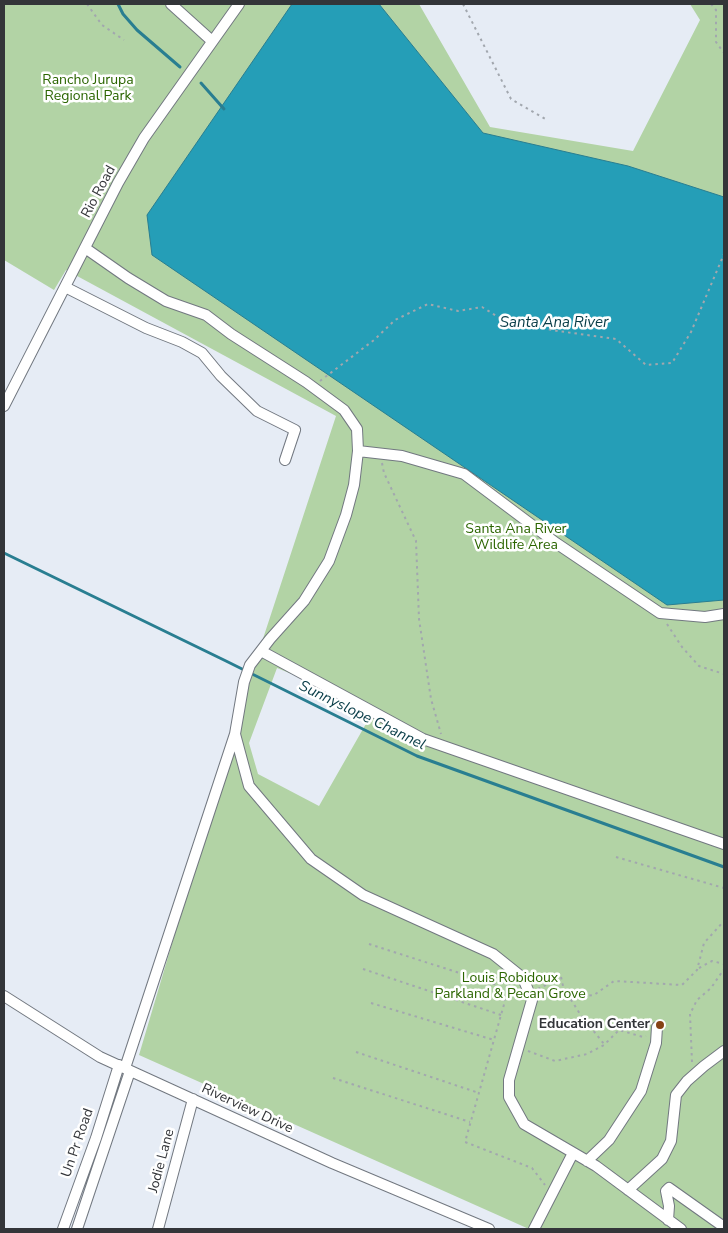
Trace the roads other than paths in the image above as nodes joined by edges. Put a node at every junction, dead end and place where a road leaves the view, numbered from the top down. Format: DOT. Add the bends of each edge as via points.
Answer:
graph roads {
  1 [pos="171,4"];
  2 [pos="239,4"];
  3 [pos="212,41"];
  4 [pos="85,248"];
  5 [pos="65,287"];
  6 [pos="4,406"];
  7 [pos="358,451"];
  8 [pos="285,460"];
  9 [pos="724,614"];
  10 [pos="261,651"];
  11 [pos="234,734"];
  12 [pos="724,844"];
  13 [pos="4,996"];
  14 [pos="658,1027"];
  15 [pos="724,1051"];
  16 [pos="125,1068"];
  17 [pos="193,1099"];
  18 [pos="573,1153"];
  19 [pos="587,1161"];
  20 [pos="628,1190"];
  21 [pos="668,1220"];
  22 [pos="724,1227"];
  23 [pos="62,1229"];
  24 [pos="77,1229"];
  25 [pos="158,1229"];
  26 [pos="489,1229"];
  27 [pos="534,1229"];
  28 [pos="682,1229"];
  1 -- 3 [label="street"];
  2 -- 3 [label="street, Rio Road"];
  3 -- 4 [label="street, Rio Road" via="144,138"];
  4 -- 5 [label="street, Rio Road"];
  4 -- 7 [label="street" via="166,301 206,315 344,410 357,429"];
  5 -- 6 [label="street, Rio Road"];
  5 -- 8 [label="street" via="202,353 257,411 294,430"];
  7 -- 9 [label="street" via="402,456 464,474 556,543 660,613 705,617"];
  7 -- 10 [label="street" via="354,485 329,561 304,601"];
  10 -- 11 [label="street" via="250,665 244,682"];
  10 -- 12 [label="street" via="423,739"];
  11 -- 16 [label="street"];
  11 -- 18 [label="street" via="249,786 311,860 363,895 493,954 523,978 532,1000 509,1080 509,1097 524,1124"];
  13 -- 16 [label="street, Riverview Drive" via="100,1057"];
  14 -- 19 [label="street" via="641,1091 609,1140"];
  15 -- 20 [label="street" via="676,1094 671,1141 662,1159"];
  16 -- 17 [label="street, Riverview Drive"];
  16 -- 23 [label="street, Un Pr Road"];
  16 -- 24 [label="street"];
  17 -- 25 [label="street, Jodie Lane"];
  17 -- 26 [label="street, Riverview Drive" via="332,1163"];
  18 -- 19 [label="street"];
  18 -- 27 [label="street"];
  19 -- 20 [label="street"];
  20 -- 21 [label="street"];
  21 -- 22 [label="street" via="666,1192 669,1188"];
  21 -- 28 [label="street"];
}
